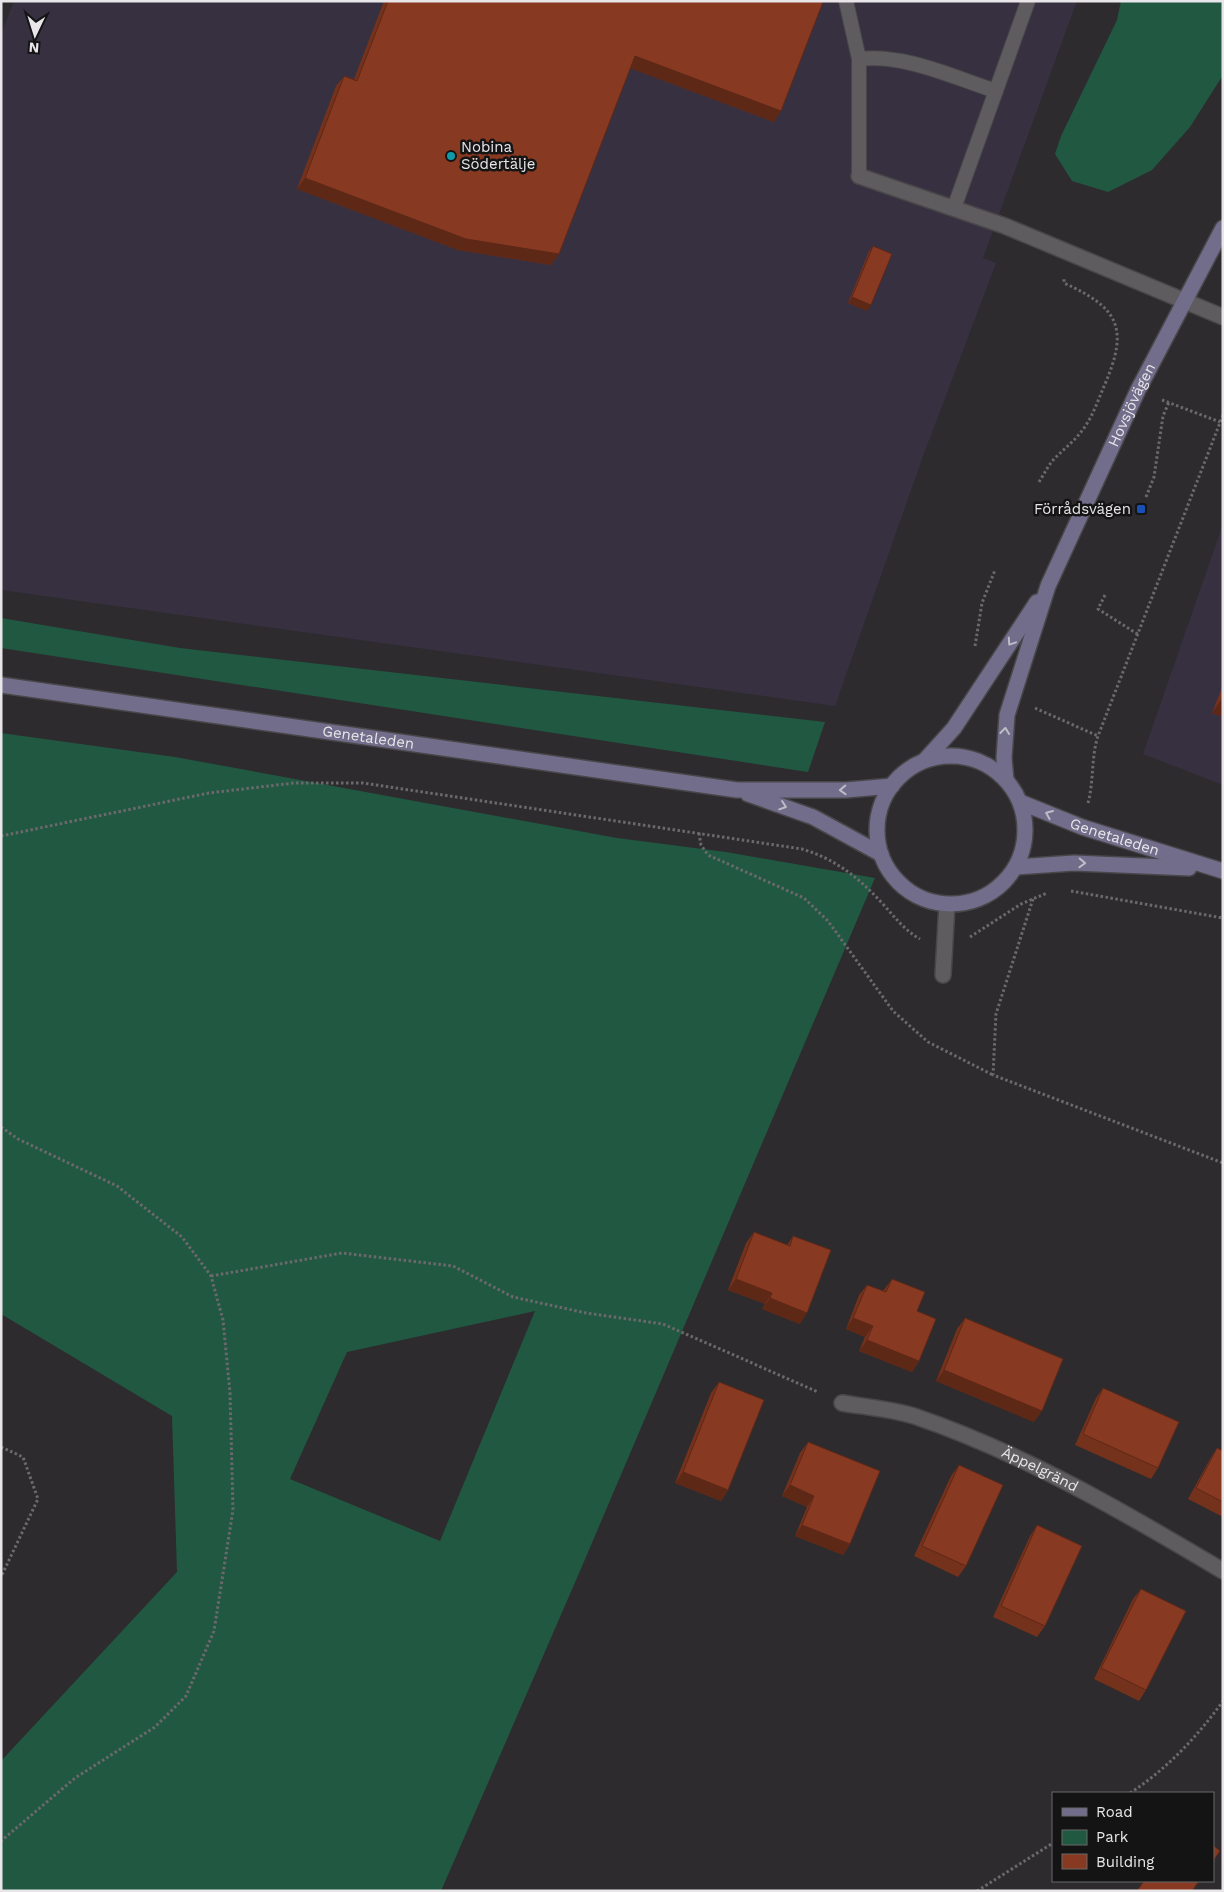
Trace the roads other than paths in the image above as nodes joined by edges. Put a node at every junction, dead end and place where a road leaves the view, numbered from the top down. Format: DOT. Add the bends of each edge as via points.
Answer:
graph roads {
  1 [pos="846,1"];
  2 [pos="1028,1"];
  3 [pos="859,59"];
  4 [pos="996,91"];
  5 [pos="859,176"];
  6 [pos="954,208"];
  7 [pos="1223,228"];
  8 [pos="1183,300"];
  9 [pos="1223,317"];
  10 [pos="1048,586"];
  11 [pos="1,685"];
  12 [pos="924,761"];
  13 [pos="1006,780"];
  14 [pos="892,786"];
  15 [pos="737,790"];
  16 [pos="1020,802"];
  17 [pos="881,854"];
  18 [pos="1016,867"];
  19 [pos="1217,870"];
  20 [pos="946,904"];
  21 [pos="943,975"];
  22 [pos="842,1403"];
  23 [pos="1223,1571"];
  1 -- 3 [label="lane"];
  2 -- 4 [label="lane"];
  3 -- 4 [label="lane" via="902,60"];
  3 -- 5 [label="lane"];
  4 -- 6 [label="lane"];
  5 -- 6 [label="street"];
  6 -- 8 [label="street"];
  7 -- 8 [label="main road, Hovsjövägen"];
  8 -- 9 [label="street"];
  8 -- 10 [label="main road, Hovsjövägen"];
  10 -- 12 [label="main road, Hovsjövägen, one-way" via="954,728"];
  13 -- 10 [label="main road, Hovsjövägen, one-way" via="1004,758 1008,716"];
  11 -- 15 [label="main road, Genetaleden"];
  12 -- 13 [label="main road" via="941,756 977,760"];
  12 -- 14 [label="main road" via="906,771"];
  13 -- 16 [label="main road"];
  14 -- 15 [label="main road, Genetaleden, one-way" via="846,790"];
  14 -- 17 [label="main road" via="878,818"];
  15 -- 17 [label="main road, Genetaleden, one-way" via="813,817"];
  16 -- 18 [label="main road" via="1026,834"];
  19 -- 16 [label="main road, Genetaleden, one-way" via="1082,827"];
  17 -- 20 [label="main road" via="887,867 906,889 918,897"];
  18 -- 19 [label="main road, Genetaleden, one-way" via="1074,863"];
  18 -- 20 [label="main road" via="994,891 963,904"];
  20 -- 21 [label="street"];
  22 -- 23 [label="street, Äppelgränd" via="912,1416 1009,1454 1132,1517"];
}
